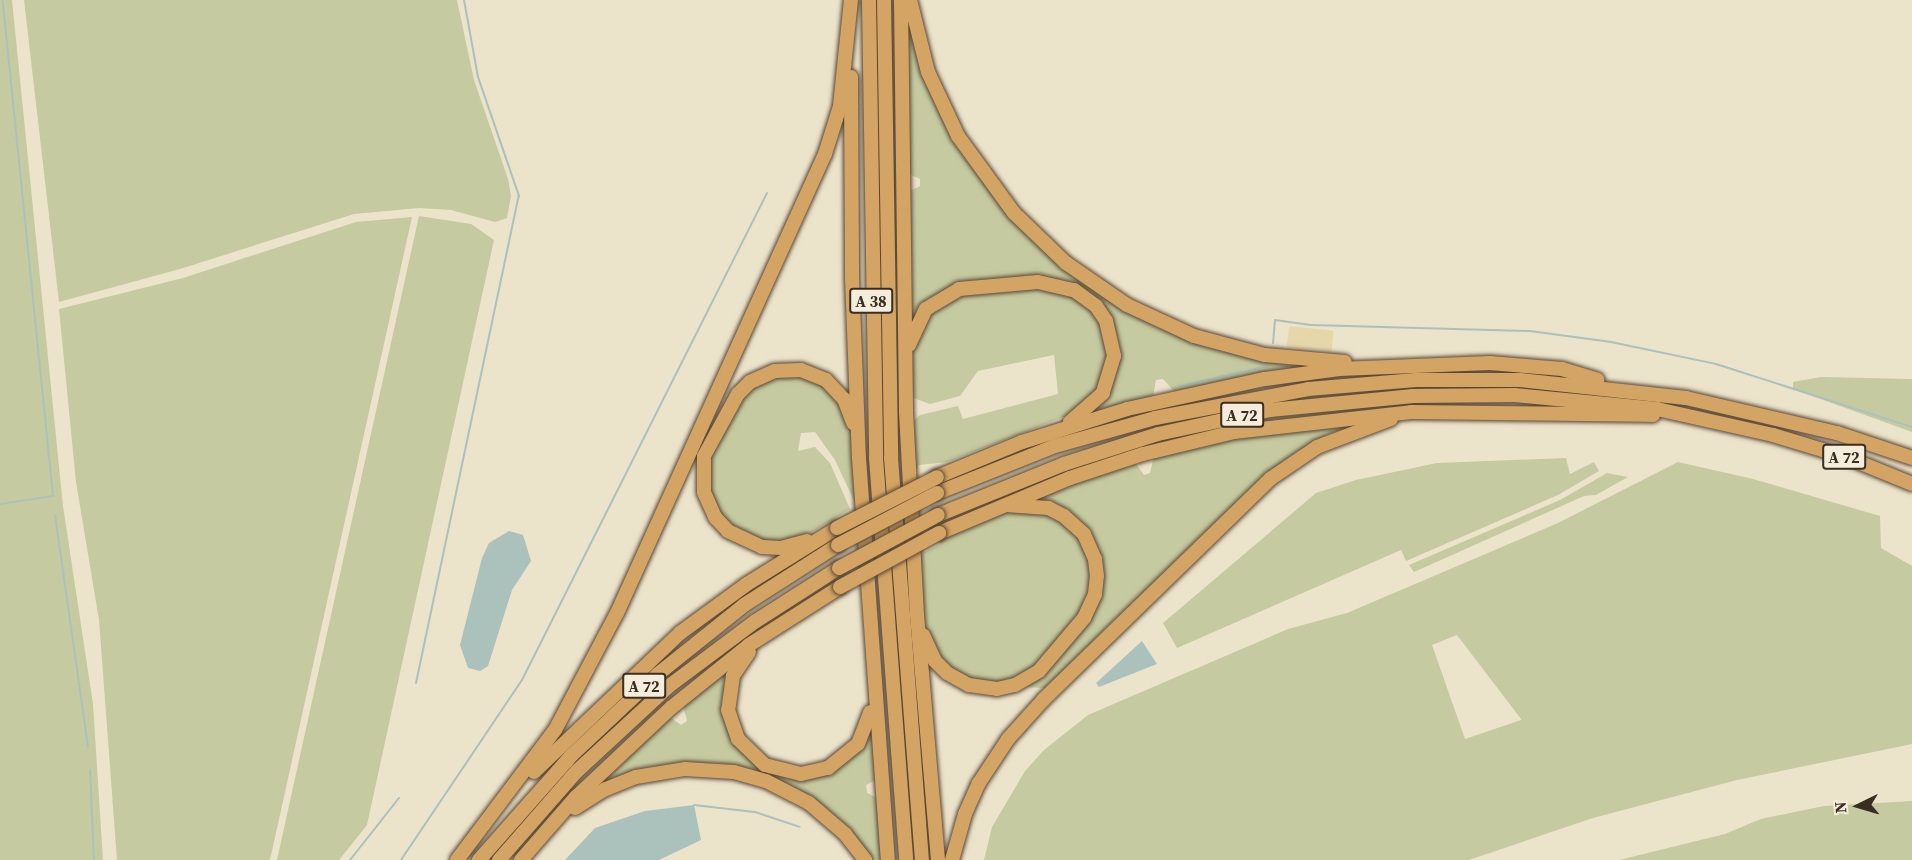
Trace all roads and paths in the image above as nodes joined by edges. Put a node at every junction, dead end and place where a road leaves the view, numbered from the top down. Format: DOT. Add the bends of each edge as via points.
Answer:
graph roads {
  1 [pos="851,0"];
  2 [pos="869,0"];
  3 [pos="884,0"];
  4 [pos="901,0"];
  5 [pos="910,0"];
  6 [pos="905,358"];
  7 [pos="1407,365"];
  8 [pos="1627,389"];
  9 [pos="1411,412"];
  10 [pos="1682,414"];
  11 [pos="1059,429"];
  12 [pos="859,458"];
  13 [pos="1912,458"];
  14 [pos="1912,484"];
  15 [pos="1001,505"];
  16 [pos="820,538"];
  17 [pos="917,615"];
  18 [pos="766,633"];
  19 [pos="872,683"];
  20 [pos="499,808"];
  21 [pos="457,860"];
  22 [pos="478,860"];
  23 [pos="499,860"];
  24 [pos="521,860"];
  25 [pos="865,860"];
  26 [pos="888,860"];
  27 [pos="906,860"];
  28 [pos="922,860"];
  29 [pos="938,860"];
  30 [pos="952,860"];
  1 -- 12 [label="highway" via="851,267"];
  1 -- 20 [label="highway" via="840,106 814,178 587,675 547,743"];
  2 -- 27 [label="highway, A 38" via="876,458"];
  3 -- 28 [label="highway, A 38" via="891,458"];
  4 -- 6 [label="highway"];
  5 -- 7 [label="highway" via="928,72 971,156 1030,231 1085,278 1148,316 1241,350 1289,359"];
  6 -- 11 [label="highway" via="921,316 950,292 1038,282 1074,290 1096,306 1106,321 1114,346 1113,366 1097,401"];
  6 -- 17 [label="highway"];
  7 -- 8 [label="highway" via="1540,366"];
  7 -- 11 [label="highway" via="1339,369 1213,388"];
  8 -- 13 [label="highway, A 72" via="1795,422"];
  8 -- 22 [label="highway, A 72, bridge" via="1465,379 1361,383 1276,393 1175,413 1077,440 937,493 838,545 744,605 658,674 572,755"];
  9 -- 10 [label="highway" via="1609,417"];
  9 -- 15 [label="highway" via="1290,423 1194,441 1091,471"];
  9 -- 30 [label="highway" via="1352,431 1300,456 1201,544 1008,739 971,799"];
  10 -- 14 [label="highway, A 72" via="1846,457"];
  10 -- 23 [label="highway, A 72, bridge" via="1515,395 1413,396 1312,404 1206,422 1113,447 938,515 839,568 756,621 661,693 577,771"];
  11 -- 16 [label="highway, bridge" via="937,477"];
  12 -- 16 [label="highway" via="852,415 839,392 818,375 792,369 766,373 744,388 710,443 702,465 704,492 715,517 728,531 753,545 771,548"];
  12 -- 19 [label="highway"];
  15 -- 17 [label="highway" via="1047,508 1064,516 1083,534 1095,559 1097,576 1095,594 1084,618 1032,677 1006,688 987,689 961,682 941,668 927,646"];
  15 -- 18 [label="highway, bridge" via="939,532"];
  16 -- 20 [label="highway" via="680,633 592,713"];
  17 -- 29 [label="highway"];
  18 -- 19 [label="highway" via="736,668 728,693 728,710 743,747 773,769 810,773 844,758 867,728"];
  18 -- 24 [label="highway" via="633,742 576,797"];
  19 -- 26 [label="highway"];
  20 -- 21 [label="highway"];
  24 -- 25 [label="highway" via="565,817 598,793 636,777 693,768 750,776 795,795 834,823"];
}
